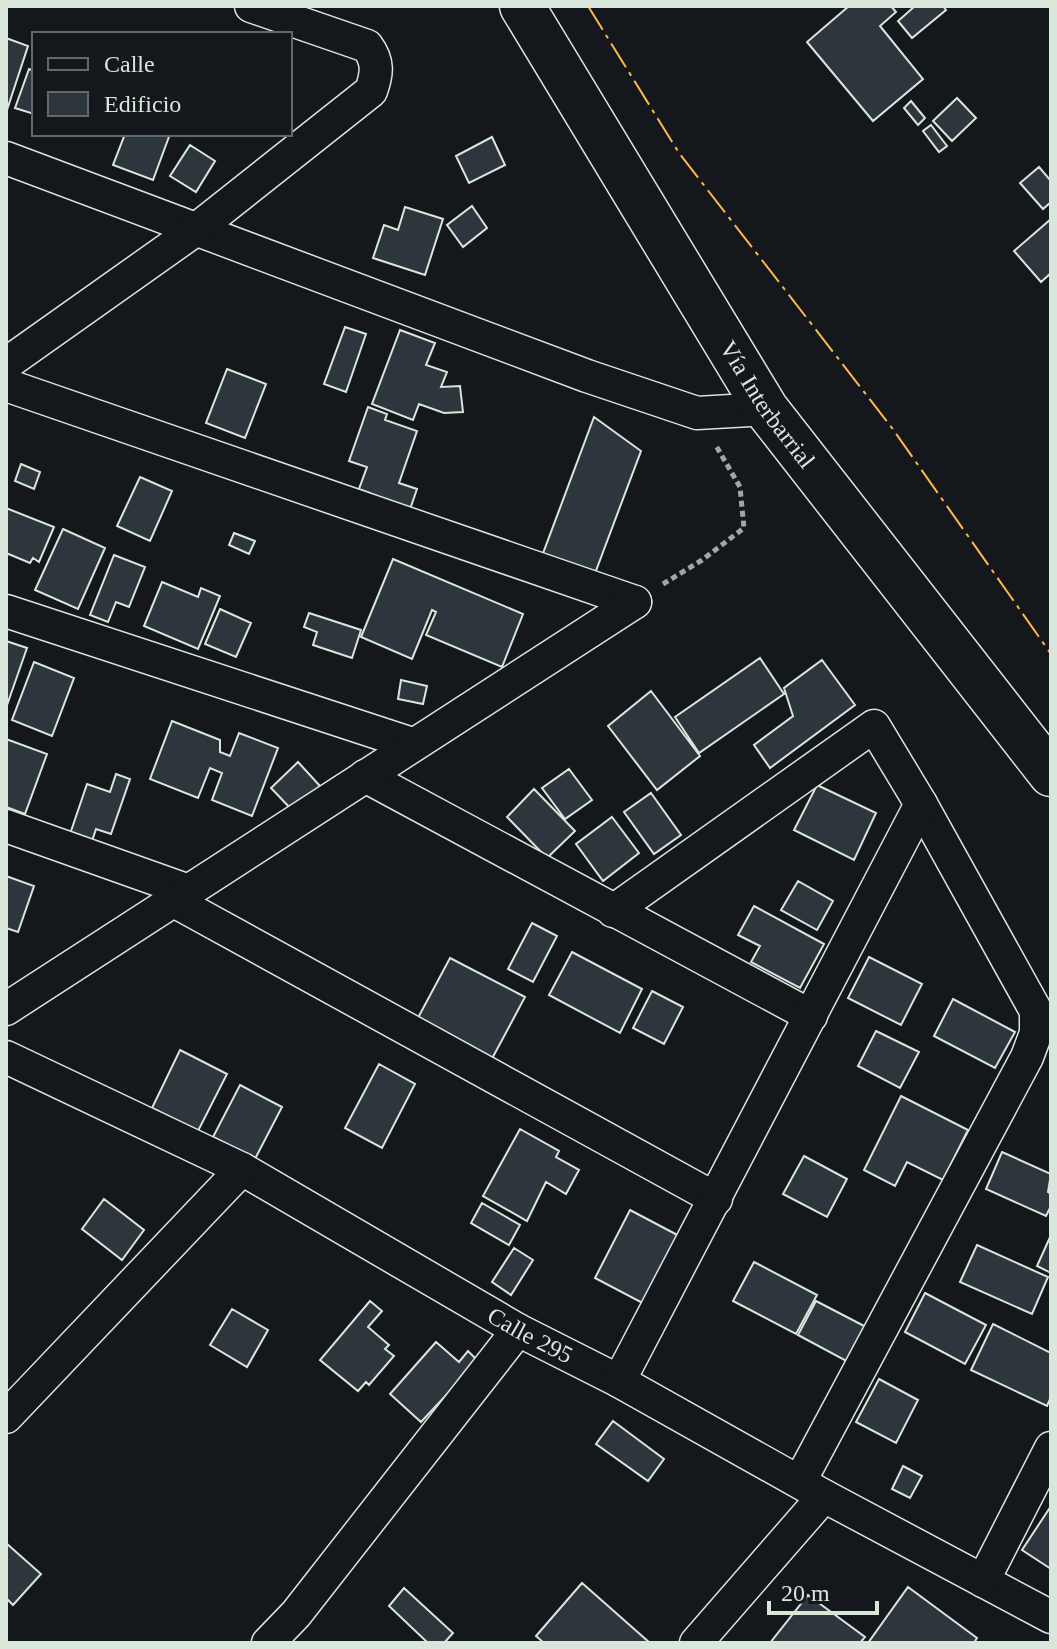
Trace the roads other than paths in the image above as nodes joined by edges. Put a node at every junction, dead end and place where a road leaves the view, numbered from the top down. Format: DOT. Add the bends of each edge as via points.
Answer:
graph roads {
  1 [pos="251,6"];
  2 [pos="522,6"];
  3 [pos="6,158"];
  4 [pos="198,228"];
  5 [pos="6,364"];
  6 [pos="6,385"];
  7 [pos="766,409"];
  8 [pos="6,611"];
  9 [pos="412,744"];
  10 [pos="1051,774"];
  11 [pos="365,776"];
  12 [pos="921,804"];
  13 [pos="6,826"];
  14 [pos="182,896"];
  15 [pos="613,911"];
  16 [pos="6,1009"];
  17 [pos="811,1016"];
  18 [pos="6,1057"];
  19 [pos="242,1169"];
  20 [pos="716,1199"];
  21 [pos="518,1330"];
  22 [pos="619,1381"];
  23 [pos="6,1417"];
  24 [pos="1051,1448"];
  25 [pos="812,1488"];
  26 [pos="983,1581"];
  27 [pos="1051,1617"];
  28 [pos="268,1643"];
  29 [pos="696,1643"];
  1 -- 4 [label="street" via="367,46 375,56 377,75 371,91"];
  2 -- 7 [label="main road, Vía Interbarrial"];
  3 -- 4 [label="street"];
  4 -- 5 [label="street"];
  4 -- 7 [label="street" via="697,413"];
  6 -- 9 [label="street" via="635,602"];
  7 -- 10 [label="main road, Vía Interbarrial"];
  8 -- 9 [label="street"];
  9 -- 11 [label="street"];
  11 -- 14 [label="street"];
  11 -- 15 [label="street"];
  12 -- 15 [label="street" via="874,726"];
  12 -- 17 [label="street"];
  12 -- 25 [label="street" via="1036,1011 1036,1033"];
  13 -- 14 [label="street"];
  14 -- 16 [label="street"];
  14 -- 20 [label="street"];
  15 -- 17 [label="street"];
  17 -- 20 [label="street"];
  18 -- 19 [label="street, Calle 295"];
  19 -- 21 [label="street, Calle 295"];
  19 -- 23 [label="street"];
  20 -- 22 [label="street"];
  21 -- 22 [label="street, Calle 295"];
  21 -- 28 [label="street"];
  22 -- 25 [label="street, Calle 295"];
  24 -- 26 [label="street"];
  25 -- 26 [label="street, Calle 295"];
  25 -- 29 [label="street"];
  26 -- 27 [label="street, Calle 295"];
}
